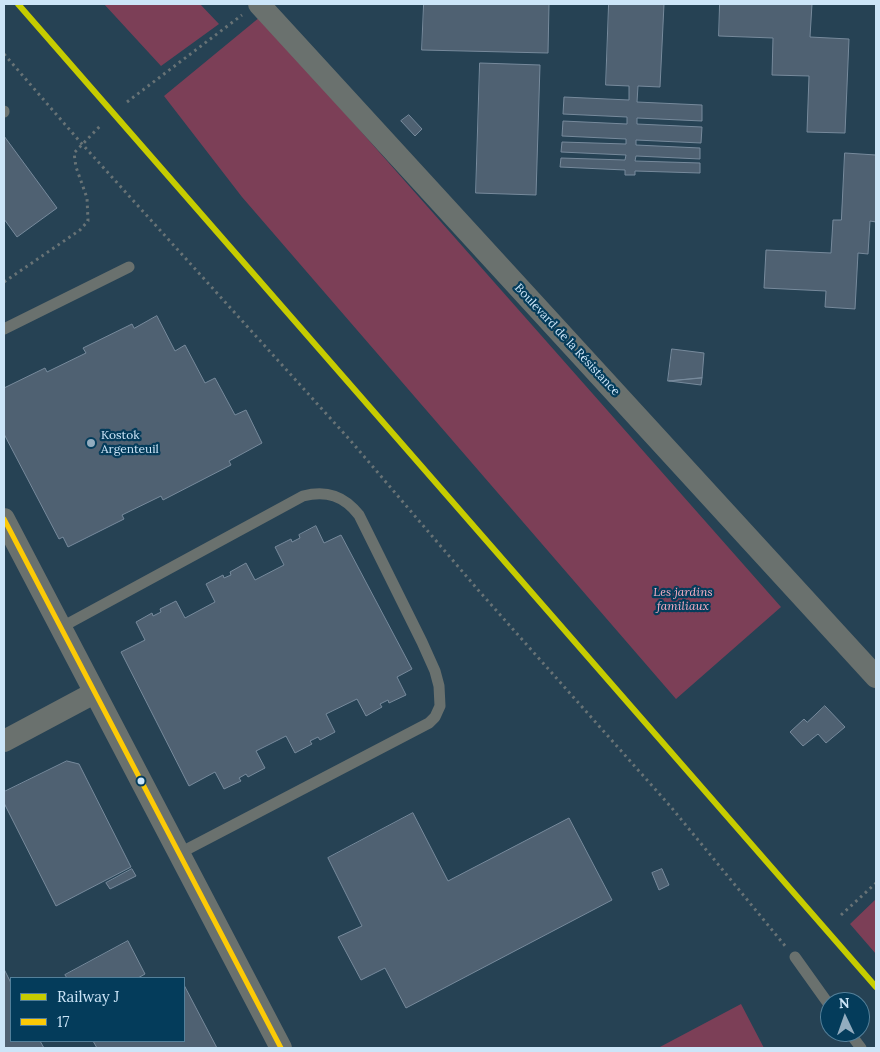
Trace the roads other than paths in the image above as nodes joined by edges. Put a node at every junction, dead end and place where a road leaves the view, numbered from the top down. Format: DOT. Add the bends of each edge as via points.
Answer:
graph roads {
  1 [pos="254,7"];
  2 [pos="129,267"];
  3 [pos="4,329"];
  4 [pos="4,519"];
  5 [pos="60,628"];
  6 [pos="876,677"];
  7 [pos="94,693"];
  8 [pos="4,741"];
  9 [pos="178,854"];
  10 [pos="795,957"];
  11 [pos="820,992"];
  12 [pos="281,1048"];
  1 -- 6 [label="street, Boulevard de la Résistance"];
  2 -- 3 [label="lane"];
  4 -- 5 [label="street"];
  5 -- 7 [label="street"];
  5 -- 9 [label="lane" via="303,496 331,494 351,505 359,515 435,671 440,706 435,717"];
  7 -- 8 [label="street"];
  7 -- 9 [label="street"];
  9 -- 12 [label="street"];
  10 -- 11 [label="lane"];
}
